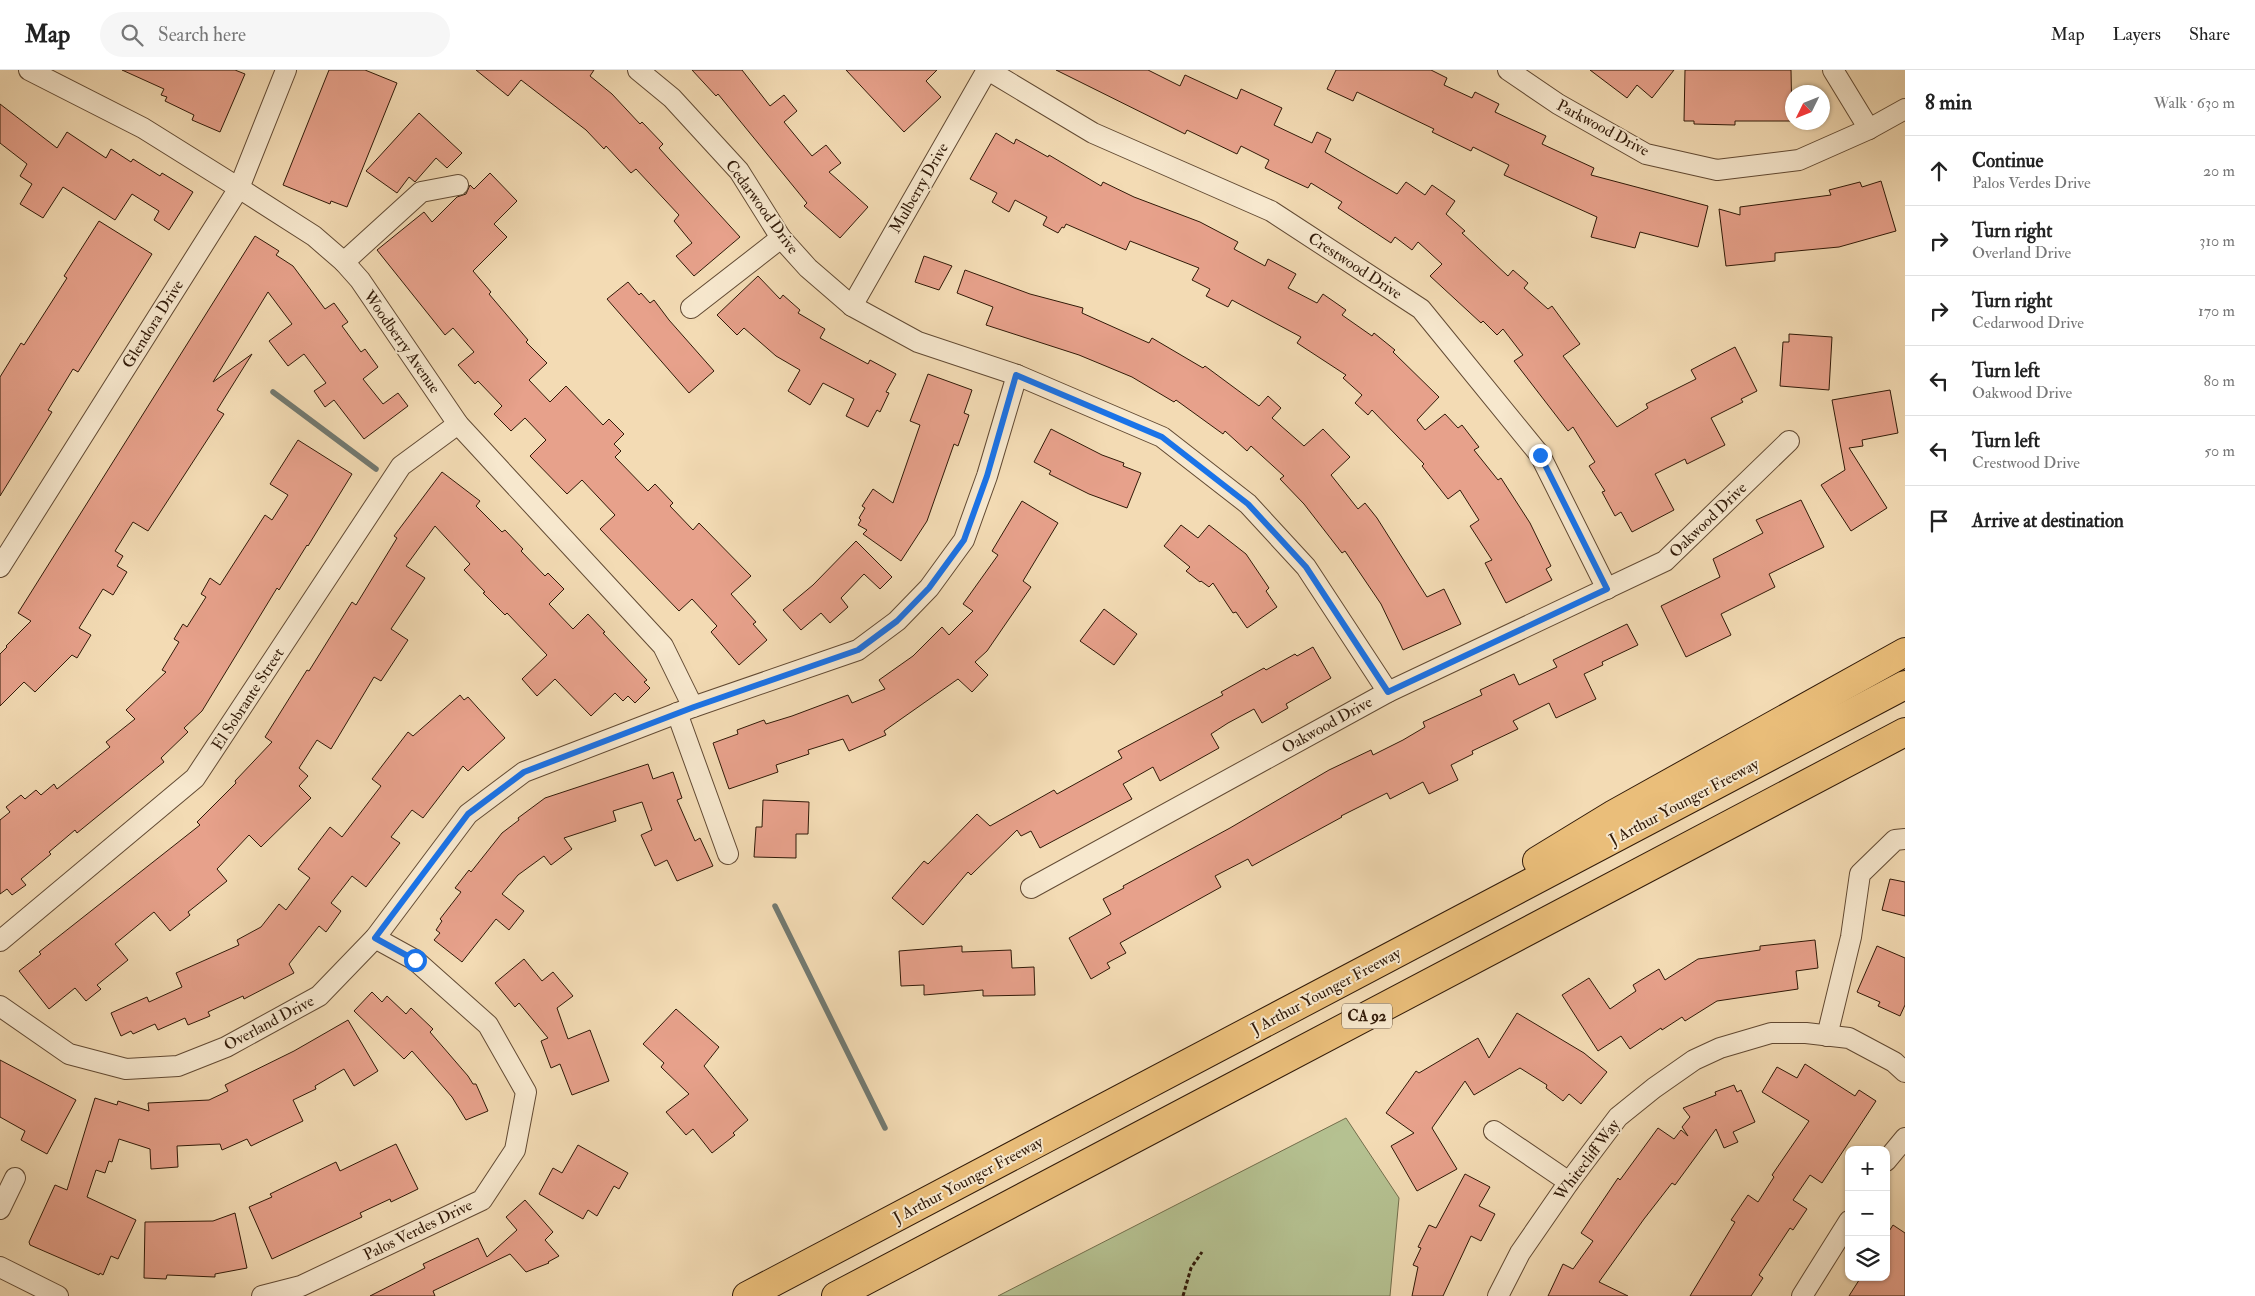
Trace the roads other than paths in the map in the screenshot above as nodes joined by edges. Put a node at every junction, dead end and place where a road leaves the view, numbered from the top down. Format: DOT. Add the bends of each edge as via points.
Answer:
graph roads {
  1 [pos="30,70"];
  2 [pos="286,70"];
  3 [pos="638,70"];
  4 [pos="987,70"];
  5 [pos="1508,70"];
  6 [pos="1833,70"];
  7 [pos="1905,109"];
  8 [pos="1869,129"];
  9 [pos="458,185"];
  10 [pos="239,188"];
  11 [pos="781,238"];
  12 [pos="344,262"];
  13 [pos="852,306"];
  14 [pos="691,308"];
  15 [pos="1016,375"];
  16 [pos="458,424"];
  17 [pos="1790,441"];
  18 [pos="0,567"];
  19 [pos="1607,589"];
  20 [pos="1905,652"];
  21 [pos="1905,685"];
  22 [pos="1388,692"];
  23 [pos="685,710"];
  24 [pos="1902,734"];
  25 [pos="1905,839"];
  26 [pos="728,854"];
  27 [pos="1031,888"];
  28 [pos="375,938"];
  29 [pos="0,941"];
  30 [pos="1372,966"];
  31 [pos="0,1006"];
  32 [pos="1827,1036"];
  33 [pos="1905,1072"];
  34 [pos="1494,1131"];
  35 [pos="1905,1138"];
  36 [pos="1890,1156"];
  37 [pos="15,1178"];
  38 [pos="1569,1182"];
  39 [pos="0,1210"];
  40 [pos="1845,1227"];
  41 [pos="0,1267"];
  42 [pos="750,1293"];
  43 [pos="58,1296"];
  44 [pos="262,1296"];
  45 [pos="836,1296"];
  46 [pos="1498,1296"];
  47 [pos="1802,1296"];
  1 -- 10 [label="street, Woodberry Avenue" via="143,128"];
  2 -- 10 [label="street, Glendora Drive"];
  3 -- 11 [label="street, Cedarwood Drive" via="672,98 739,171"];
  4 -- 13 [label="street, Mulberry Drive"];
  4 -- 19 [label="street, Crestwood Drive" via="1093,133 1271,212 1421,309 1540,455"];
  5 -- 8 [label="street, Parkwood Drive" via="1558,104 1646,154 1717,170 1799,160"];
  6 -- 8 [label="street"];
  7 -- 8 [label="street, Parkwood Drive"];
  9 -- 12 [label="street" via="420,192"];
  10 -- 12 [label="street, Woodberry Avenue" via="314,236"];
  10 -- 18 [label="street, Glendora Drive"];
  11 -- 13 [label="street, Cedarwood Drive" via="808,268"];
  11 -- 14 [label="street"];
  12 -- 16 [label="street, Woodberry Avenue" via="360,280"];
  13 -- 15 [label="street, Cedarwood Drive" via="918,342"];
  15 -- 22 [label="street, Cedarwood Drive" via="1162,437 1248,504 1306,567"];
  15 -- 23 [label="street, Overland Drive" via="987,476 964,540 929,588 897,621 858,650"];
  16 -- 23 [label="street, Woodberry Avenue" via="663,646"];
  16 -- 29 [label="street, El Sobrante Street" via="401,466 195,778"];
  17 -- 19 [label="street, Oakwood Drive" via="1665,562"];
  19 -- 22 [label="street, Oakwood Drive"];
  20 -- 30 [label="highway" via="1568,841"];
  21 -- 30 [label="highway, J Arthur Younger Freeway / CA 92"];
  22 -- 27 [label="street, Oakwood Drive"];
  23 -- 26 [label="street, Woodberry Avenue"];
  23 -- 28 [label="street, Overland Drive" via="524,772 494,792 468,814"];
  24 -- 45 [label="highway, CA 92"];
  25 -- 32 [label="street" via="1895,840 1860,874 1850,937"];
  28 -- 31 [label="street, Overland Drive" via="320,996 226,1047 178,1066 126,1069 69,1054"];
  28 -- 44 [label="street, Palos Verdes Drive" via="415,960 488,1025 526,1092 515,1150 482,1200 301,1286"];
  30 -- 42 [label="highway, J Arthur Younger Freeway / CA 92"];
  32 -- 33 [label="street, Whitecliff Way" via="1849,1038 1894,1062"];
  32 -- 38 [label="street, Whitecliff Way" via="1771,1033 1720,1048 1694,1060 1618,1117"];
  34 -- 38 [label="street"];
  35 -- 36 [label="street"];
  37 -- 39 [label="street"];
  38 -- 46 [label="street, Whitecliff Way" via="1520,1253"];
  40 -- 47 [label="street"];
  41 -- 43 [label="street"];
}
